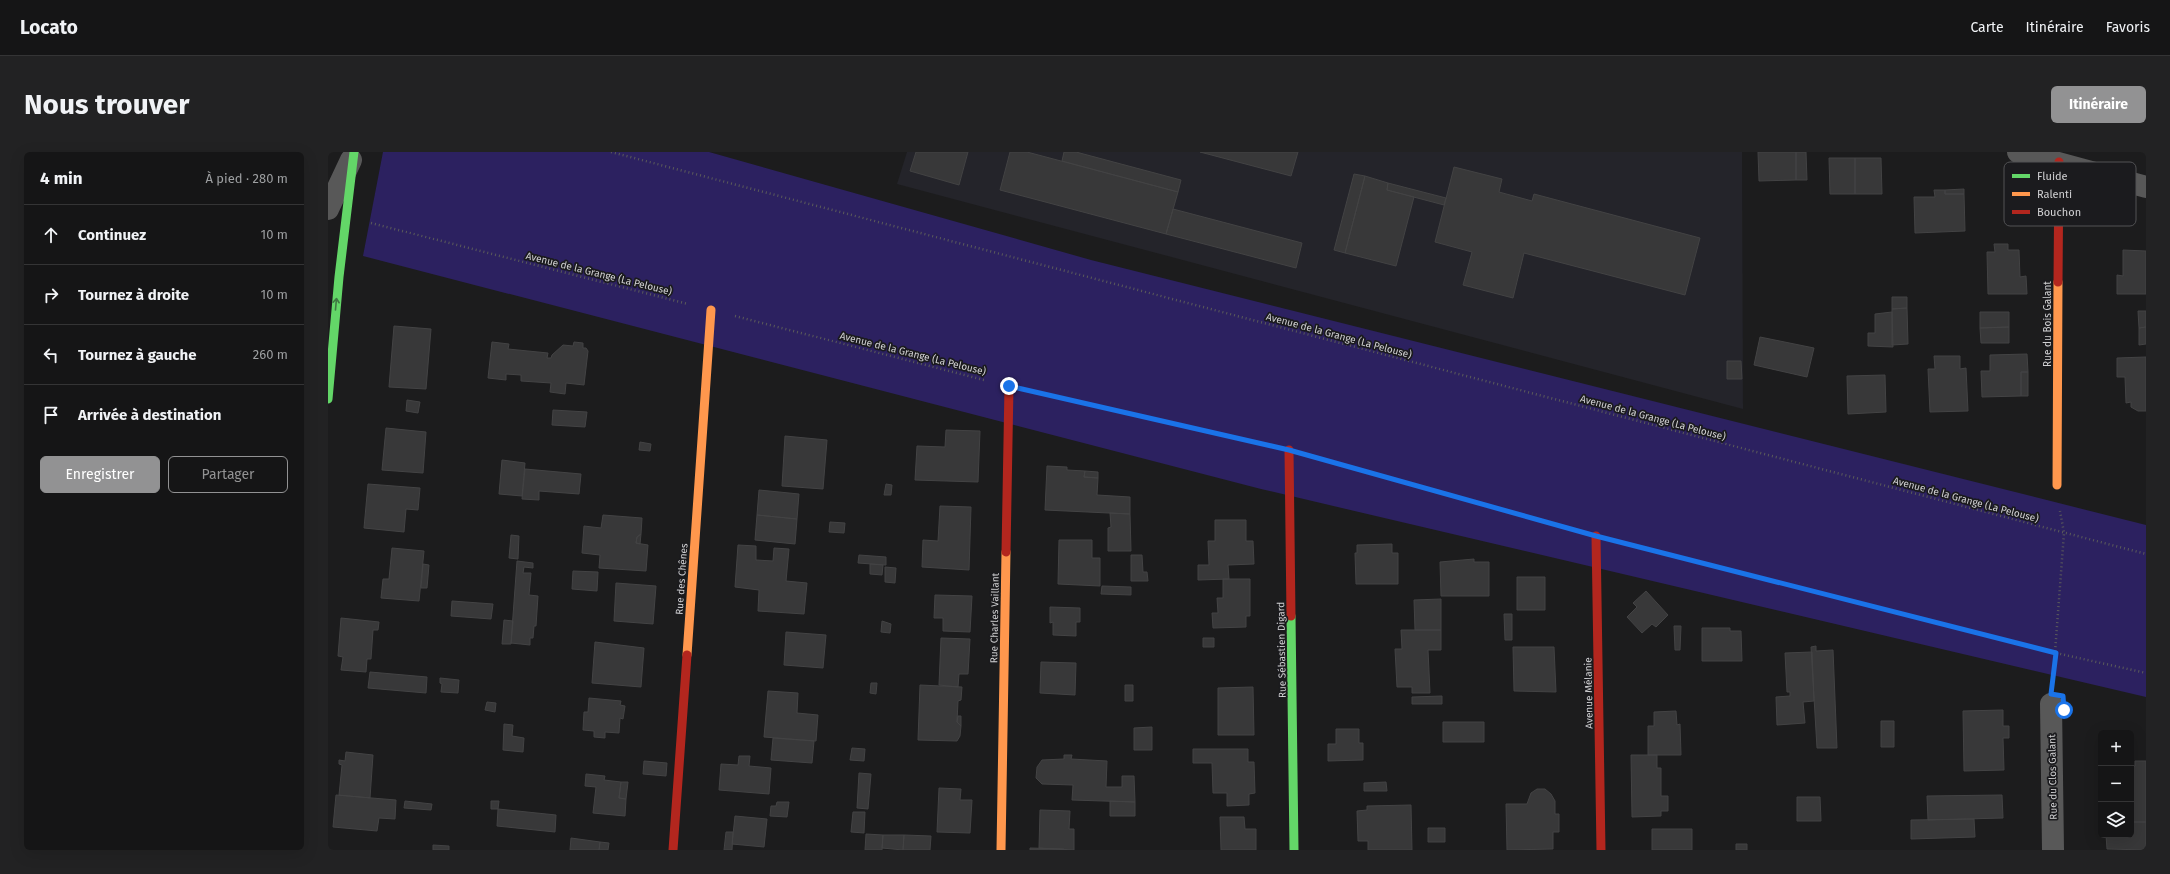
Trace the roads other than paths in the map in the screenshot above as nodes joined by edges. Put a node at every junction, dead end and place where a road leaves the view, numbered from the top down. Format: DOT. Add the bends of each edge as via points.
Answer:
graph roads {
  1 [pos="2018,152"];
  2 [pos="352,156"];
  3 [pos="2059,162"];
  4 [pos="2136,184"];
  5 [pos="2146,187"];
  6 [pos="337,213"];
  7 [pos="2059,226"];
  8 [pos="333,269"];
  9 [pos="711,310"];
  10 [pos="1009,386"];
  11 [pos="328,399"];
  12 [pos="1289,450"];
  13 [pos="2058,485"];
  14 [pos="1596,536"];
  15 [pos="2051,704"];
  16 [pos="673,850"];
  17 [pos="1001,850"];
  18 [pos="1294,850"];
  19 [pos="1601,850"];
  20 [pos="2053,850"];
  1 -- 3 [label="street"];
  2 -- 6 [label="street"];
  4 -- 5 [label="street"];
  6 -- 8 [label="street"];
  7 -- 13 [label="street, Rue du Bois Galant"];
  11 -- 8 [label="street, one-way"];
  9 -- 16 [label="street, Rue des Chênes"];
  10 -- 17 [label="street, Rue Charles Vaillant"];
  12 -- 18 [label="street, Rue Sébastien Digard"];
  14 -- 19 [label="street, Avenue Mélanie"];
  15 -- 20 [label="street, Rue du Clos Galant"];
}
